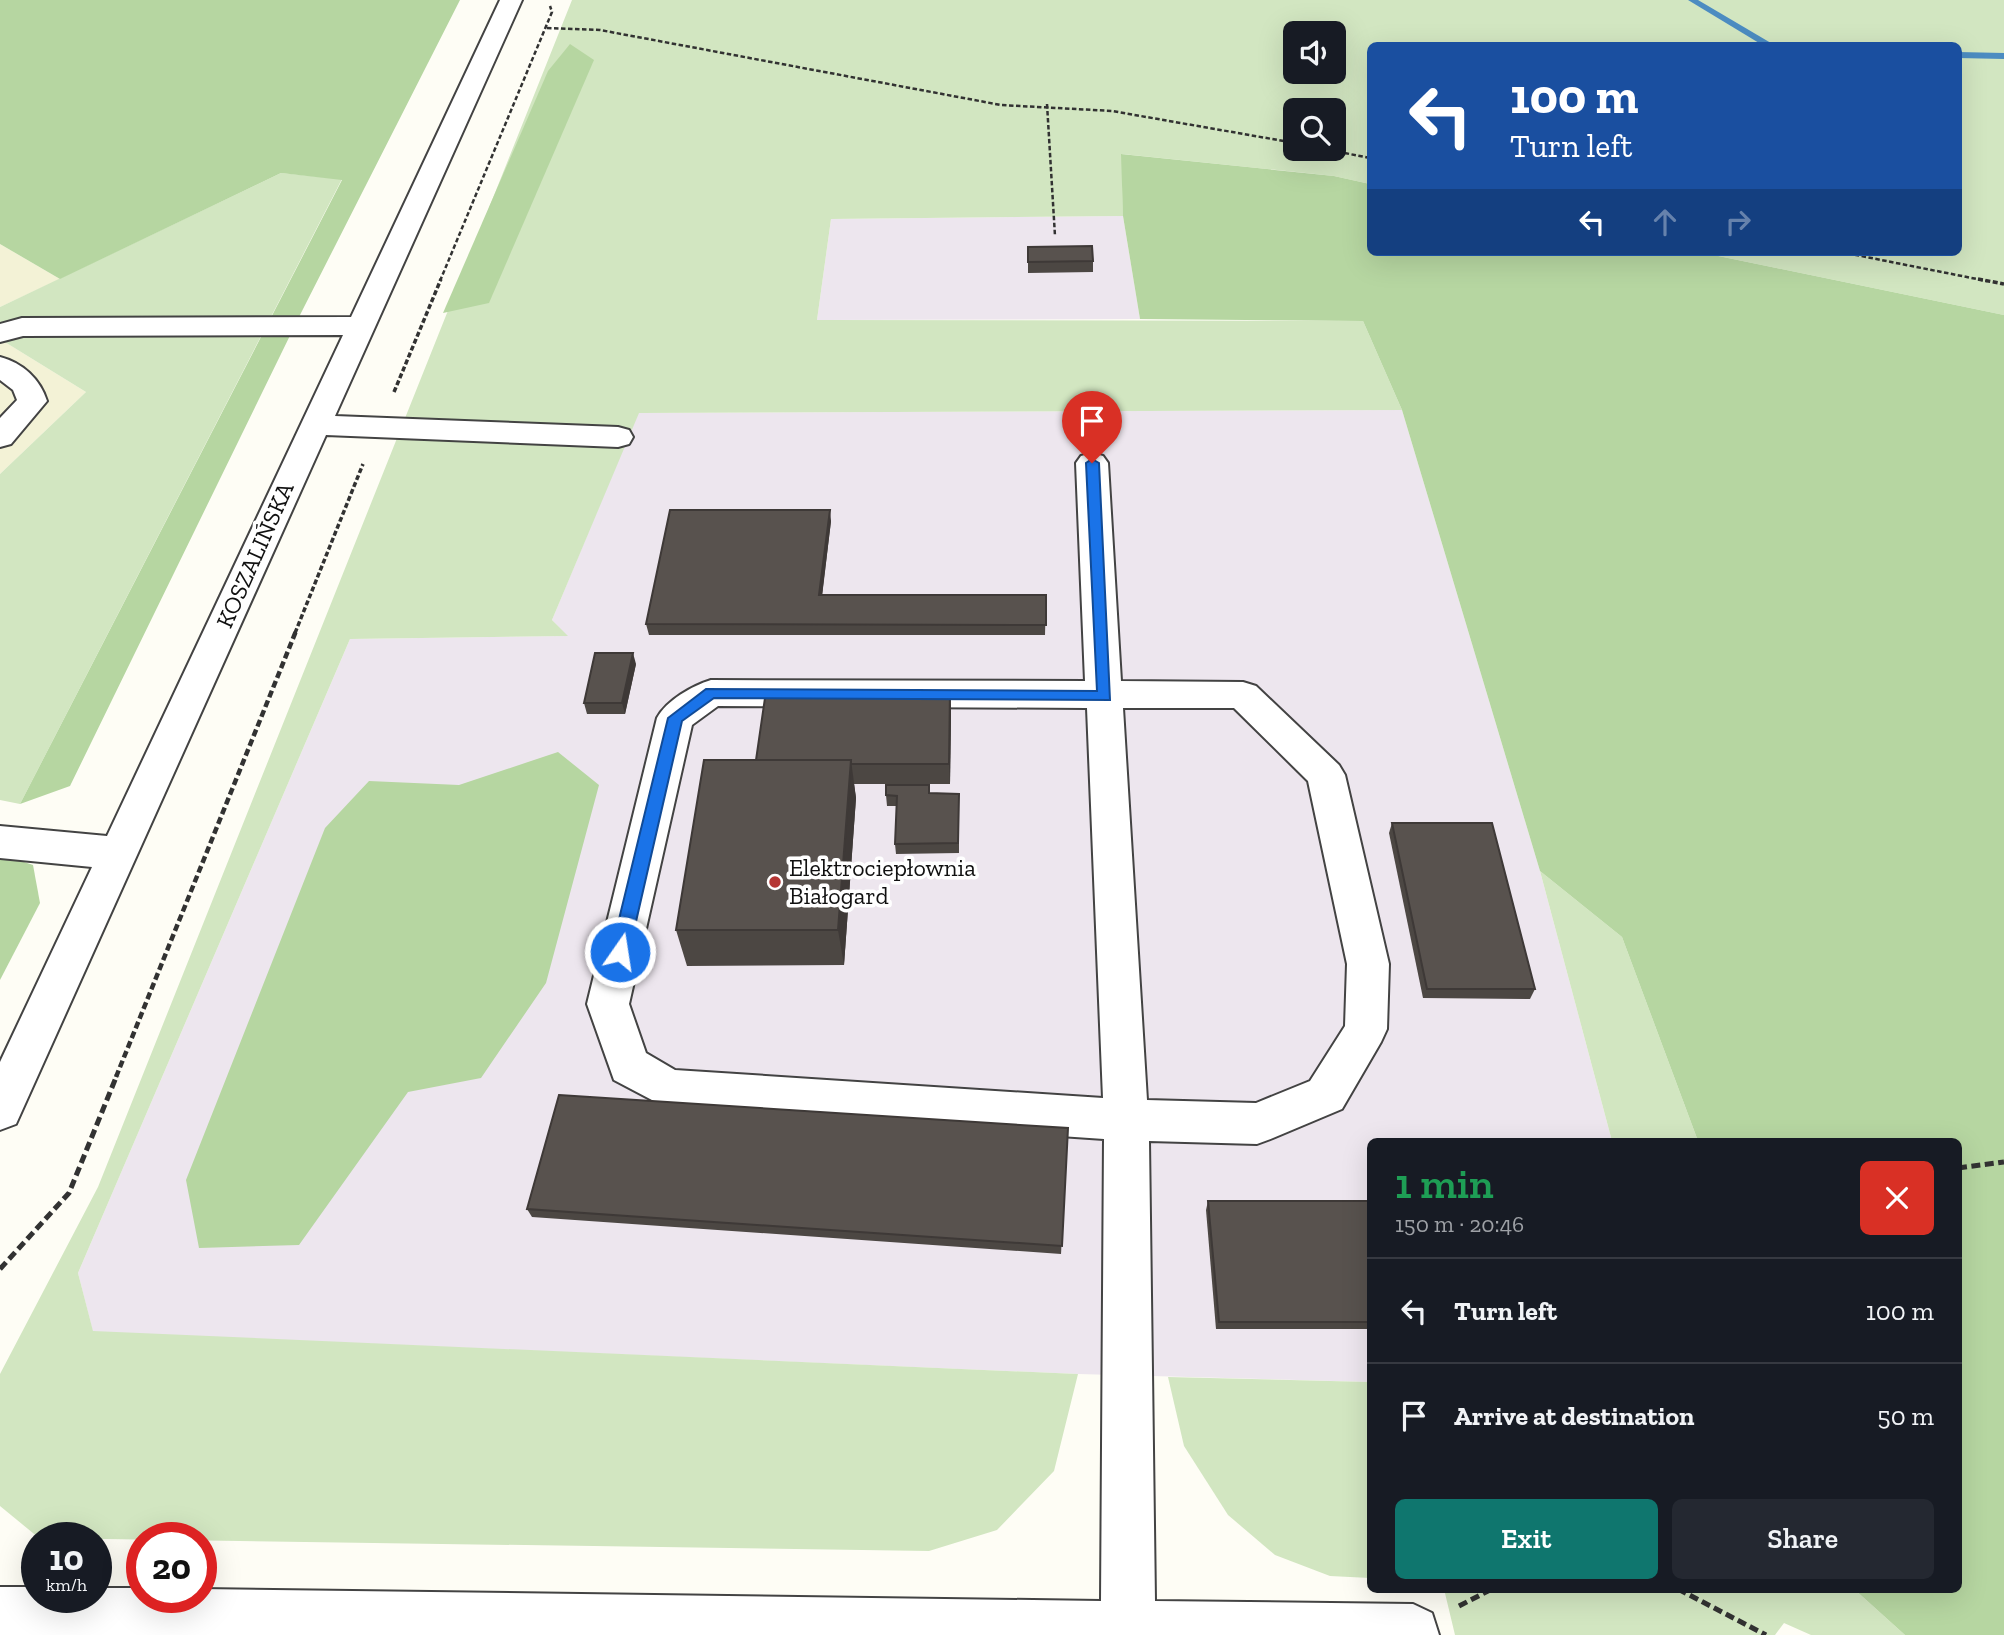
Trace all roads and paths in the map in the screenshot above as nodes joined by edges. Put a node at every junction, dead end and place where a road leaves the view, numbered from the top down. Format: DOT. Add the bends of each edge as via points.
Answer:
graph roads {
  1 [pos="548,0"];
  2 [pos="505,13"];
  3 [pos="547,28"];
  4 [pos="1047,104"];
  5 [pos="1283,141"];
  6 [pos="1346,153"];
  7 [pos="1367,157"];
  8 [pos="1055,236"];
  9 [pos="1862,256"];
  10 [pos="2004,284"];
  11 [pos="360,326"];
  12 [pos="0,333"];
  13 [pos="0,366"];
  14 [pos="314,425"];
  15 [pos="379,426"];
  16 [pos="0,437"];
  17 [pos="618,437"];
  18 [pos="1092,463"];
  19 [pos="1104,696"];
  20 [pos="0,842"];
  21 [pos="120,852"];
  22 [pos="0,1110"];
  23 [pos="1126,1120"];
  24 [pos="2004,1162"];
  25 [pos="1962,1167"];
  26 [pos="0,1269"];
  27 [pos="1686,1593"];
  28 [pos="0,1614"];
  29 [pos="1128,1629"];
  30 [pos="1413,1632"];
  31 [pos="1766,1635"];
  1 -- 3 [label="path" via="552,12"];
  2 -- 3 [label="path"];
  2 -- 11 [label="street, KOSZALIŃSKA"];
  3 -- 4 [label="path" via="600,30 1001,105"];
  3 -- 15 [label="path"];
  4 -- 5 [label="path" via="1191,122"];
  4 -- 8 [label="path"];
  6 -- 7 [label="path"];
  9 -- 10 [label="path"];
  11 -- 12 [label="street" via="22,327"];
  11 -- 14 [label="street, KOSZALIŃSKA"];
  13 -- 16 [label="street" via="27,386 32,401"];
  14 -- 15 [label="street"];
  14 -- 21 [label="street, KOSZALIŃSKA"];
  15 -- 17 [label="street"];
  15 -- 26 [label="path" via="69,1193"];
  18 -- 19 [label="street"];
  19 -- 23 [label="street"];
  19 -- 23 [label="street" via="1244,695 1326,775 1368,964 1367,1029 1326,1095 1257,1124"];
  19 -- 23 [label="street" via="711,693 675,718 608,1004 629,1066 669,1089"];
  20 -- 21 [label="street"];
  21 -- 22 [label="street, KOSZALIŃSKA"];
  23 -- 29 [label="street"];
  24 -- 25 [label="path"];
  27 -- 31 [label="path"];
  28 -- 29 [label="street"];
  29 -- 30 [label="street"];
}
